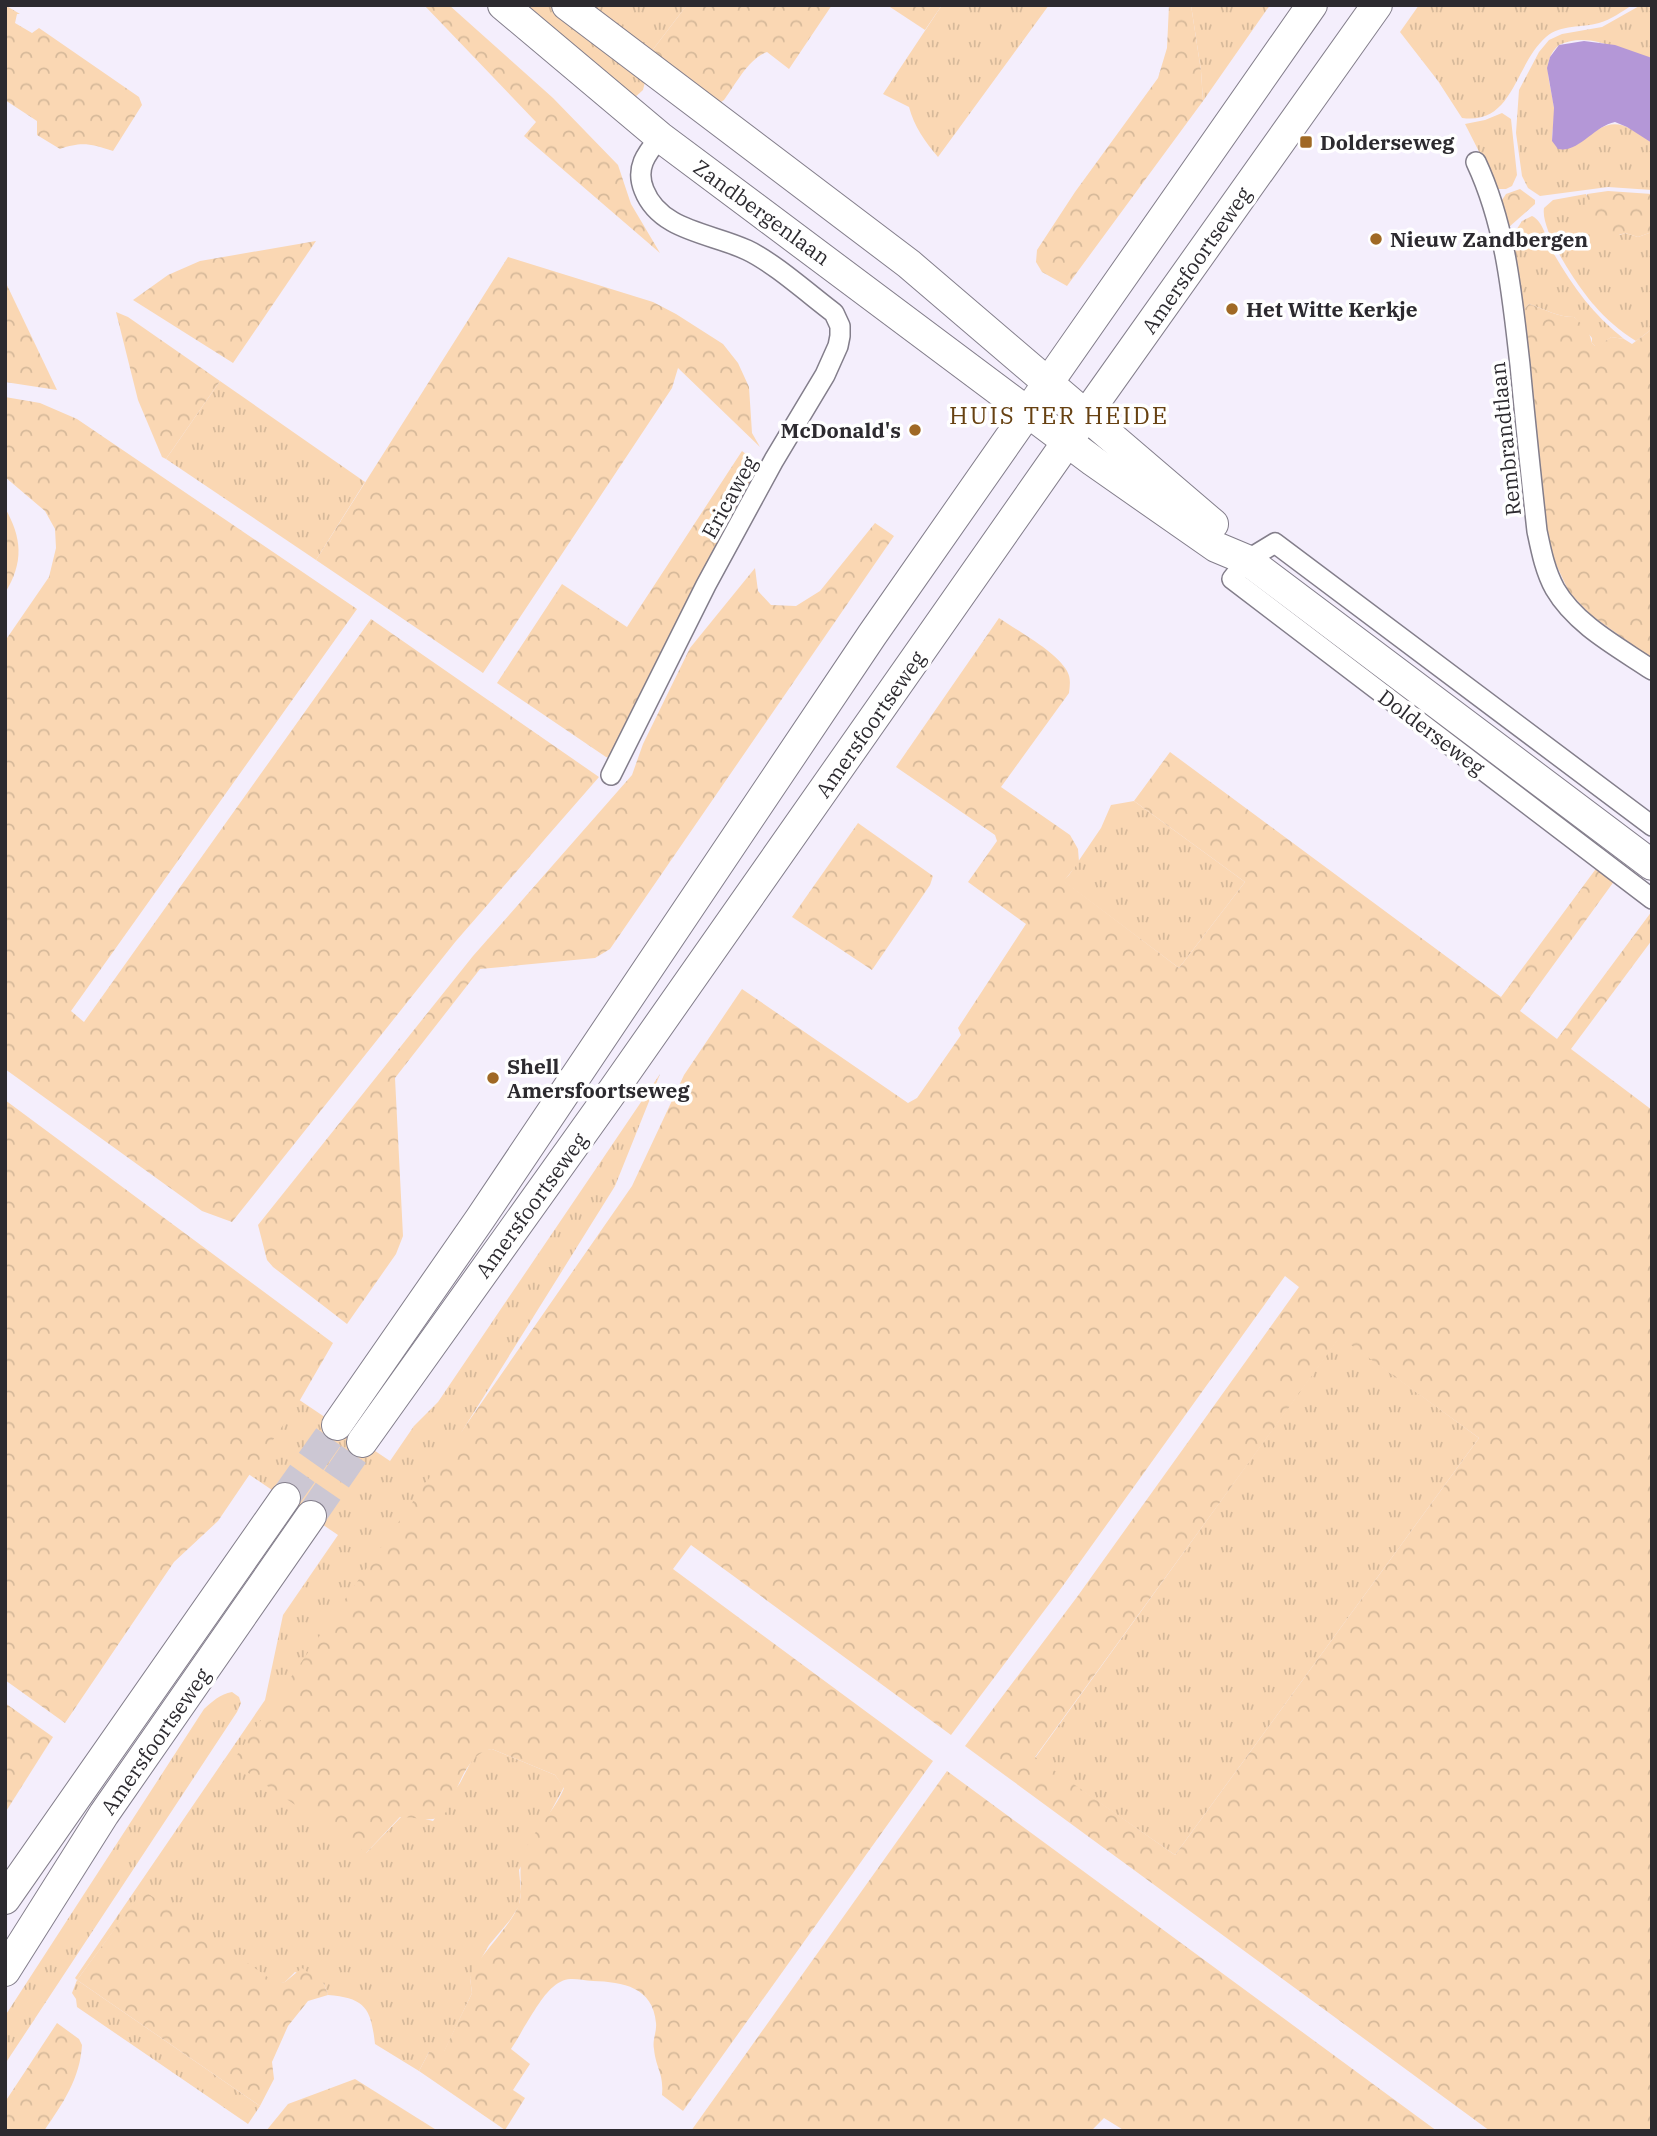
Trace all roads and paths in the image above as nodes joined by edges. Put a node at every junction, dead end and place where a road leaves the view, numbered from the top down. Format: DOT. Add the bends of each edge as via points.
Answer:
graph roads {
  1 [pos="503,5"];
  2 [pos="567,5"];
  3 [pos="1312,5"];
  4 [pos="1377,5"];
  5 [pos="690,100"];
  6 [pos="660,137"];
  7 [pos="1476,162"];
  8 [pos="1047,382"];
  9 [pos="1027,410"];
  10 [pos="1086,415"];
  11 [pos="1068,442"];
  12 [pos="1247,560"];
  13 [pos="1652,670"];
  14 [pos="611,775"];
  15 [pos="1652,827"];
  16 [pos="1652,865"];
  17 [pos="1652,899"];
  18 [pos="337,1425"];
  19 [pos="362,1442"];
  20 [pos="285,1499"];
  21 [pos="311,1516"];
  22 [pos="5,1899"];
  23 [pos="5,1971"];
  1 -- 6 [label="main road, Zandbergenlaan"];
  2 -- 5 [label="main road"];
  3 -- 8 [label="main road, Amersfoortseweg"];
  4 -- 10 [label="main road, Amersfoortseweg"];
  5 -- 6 [label="main road"];
  5 -- 8 [label="main road" via="909,264"];
  6 -- 9 [label="main road, Zandbergenlaan"];
  6 -- 14 [label="street, Ericaweg" via="640,169 648,201 683,227 749,250 834,313 840,336 825,375 706,585"];
  7 -- 13 [label="street, Rembrandtlaan" via="1503,237 1544,562 1556,590 1578,616"];
  8 -- 9 [label="main road, Amersfoortseweg"];
  8 -- 10 [label="main road, Dolderseweg"];
  9 -- 11 [label="main road, Zandbergenlaan"];
  9 -- 18 [label="main road, Amersfoortseweg"];
  10 -- 11 [label="main road, Amersfoortseweg"];
  10 -- 12 [label="main road, Dolderseweg" via="1235,542"];
  11 -- 12 [label="main road, Dolderseweg" via="1216,547"];
  11 -- 19 [label="main road, Amersfoortseweg"];
  12 -- 15 [label="street" via="1275,542"];
  12 -- 16 [label="main road, Dolderseweg"];
  12 -- 17 [label="street, Dolderseweg" via="1232,579"];
  20 -- 22 [label="main road, Amersfoortseweg"];
  21 -- 23 [label="main road, Amersfoortseweg" via="104,1814"];
}
